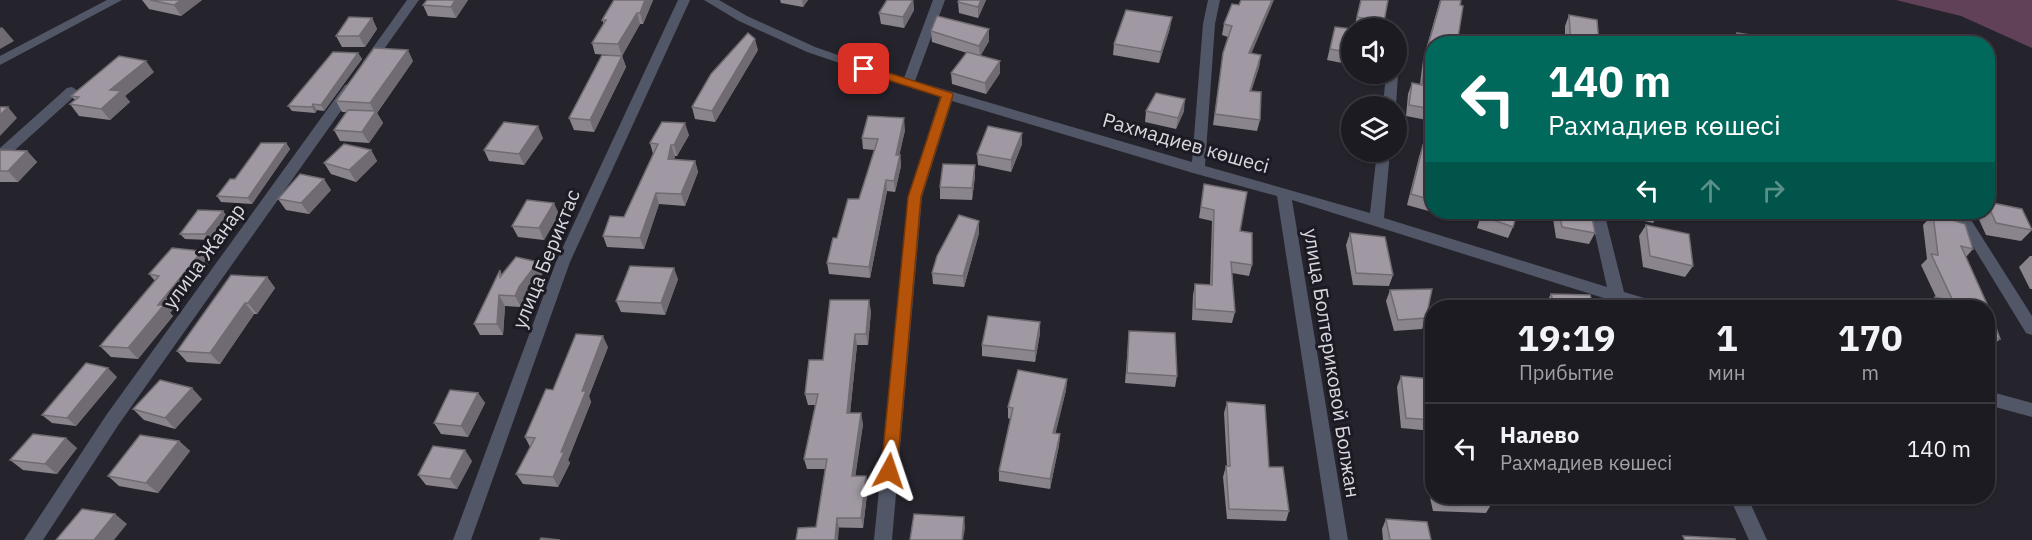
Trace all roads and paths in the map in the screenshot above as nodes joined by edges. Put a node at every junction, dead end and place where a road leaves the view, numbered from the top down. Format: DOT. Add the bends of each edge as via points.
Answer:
graph roads {
  1 [pos="116,0"];
  2 [pos="413,0"];
  3 [pos="684,0"];
  4 [pos="710,0"];
  5 [pos="939,0"];
  6 [pos="1214,0"];
  7 [pos="0,61"];
  8 [pos="908,83"];
  9 [pos="72,91"];
  10 [pos="947,95"];
  11 [pos="0,156"];
  12 [pos="1383,162"];
  13 [pos="1198,170"];
  14 [pos="1284,193"];
  15 [pos="1377,219"];
  16 [pos="1599,219"];
  17 [pos="1963,219"];
  18 [pos="1611,300"];
  19 [pos="1617,300"];
  20 [pos="2032,329"];
  21 [pos="1995,400"];
  22 [pos="2032,410"];
  23 [pos="1742,504"];
  24 [pos="33,540"];
  25 [pos="462,540"];
  26 [pos="883,540"];
  27 [pos="1339,540"];
  28 [pos="1758,540"];
  1 -- 7 [label="street"];
  2 -- 24 [label="street, улица Жанар" via="113,419"];
  3 -- 25 [label="street, улица Бериктас" via="563,262"];
  4 -- 8 [label="street, Рахмадиев көшесі" via="799,47"];
  5 -- 8 [label="street"];
  6 -- 13 [label="street"];
  8 -- 10 [label="street, Рахмадиев көшесі"];
  9 -- 11 [label="street"];
  10 -- 13 [label="street, Рахмадиев көшесі"];
  10 -- 26 [label="street" via="915,197"];
  12 -- 15 [label="street"];
  13 -- 14 [label="street, Рахмадиев көшесі"];
  14 -- 15 [label="street, Рахмадиев көшесі"];
  14 -- 27 [label="street, улица Болтериковой Болжан"];
  15 -- 18 [label="street, Рахмадиев көшесі"];
  16 -- 19 [label="street"];
  17 -- 20 [label="street"];
  21 -- 22 [label="street"];
  23 -- 28 [label="street"];
}
